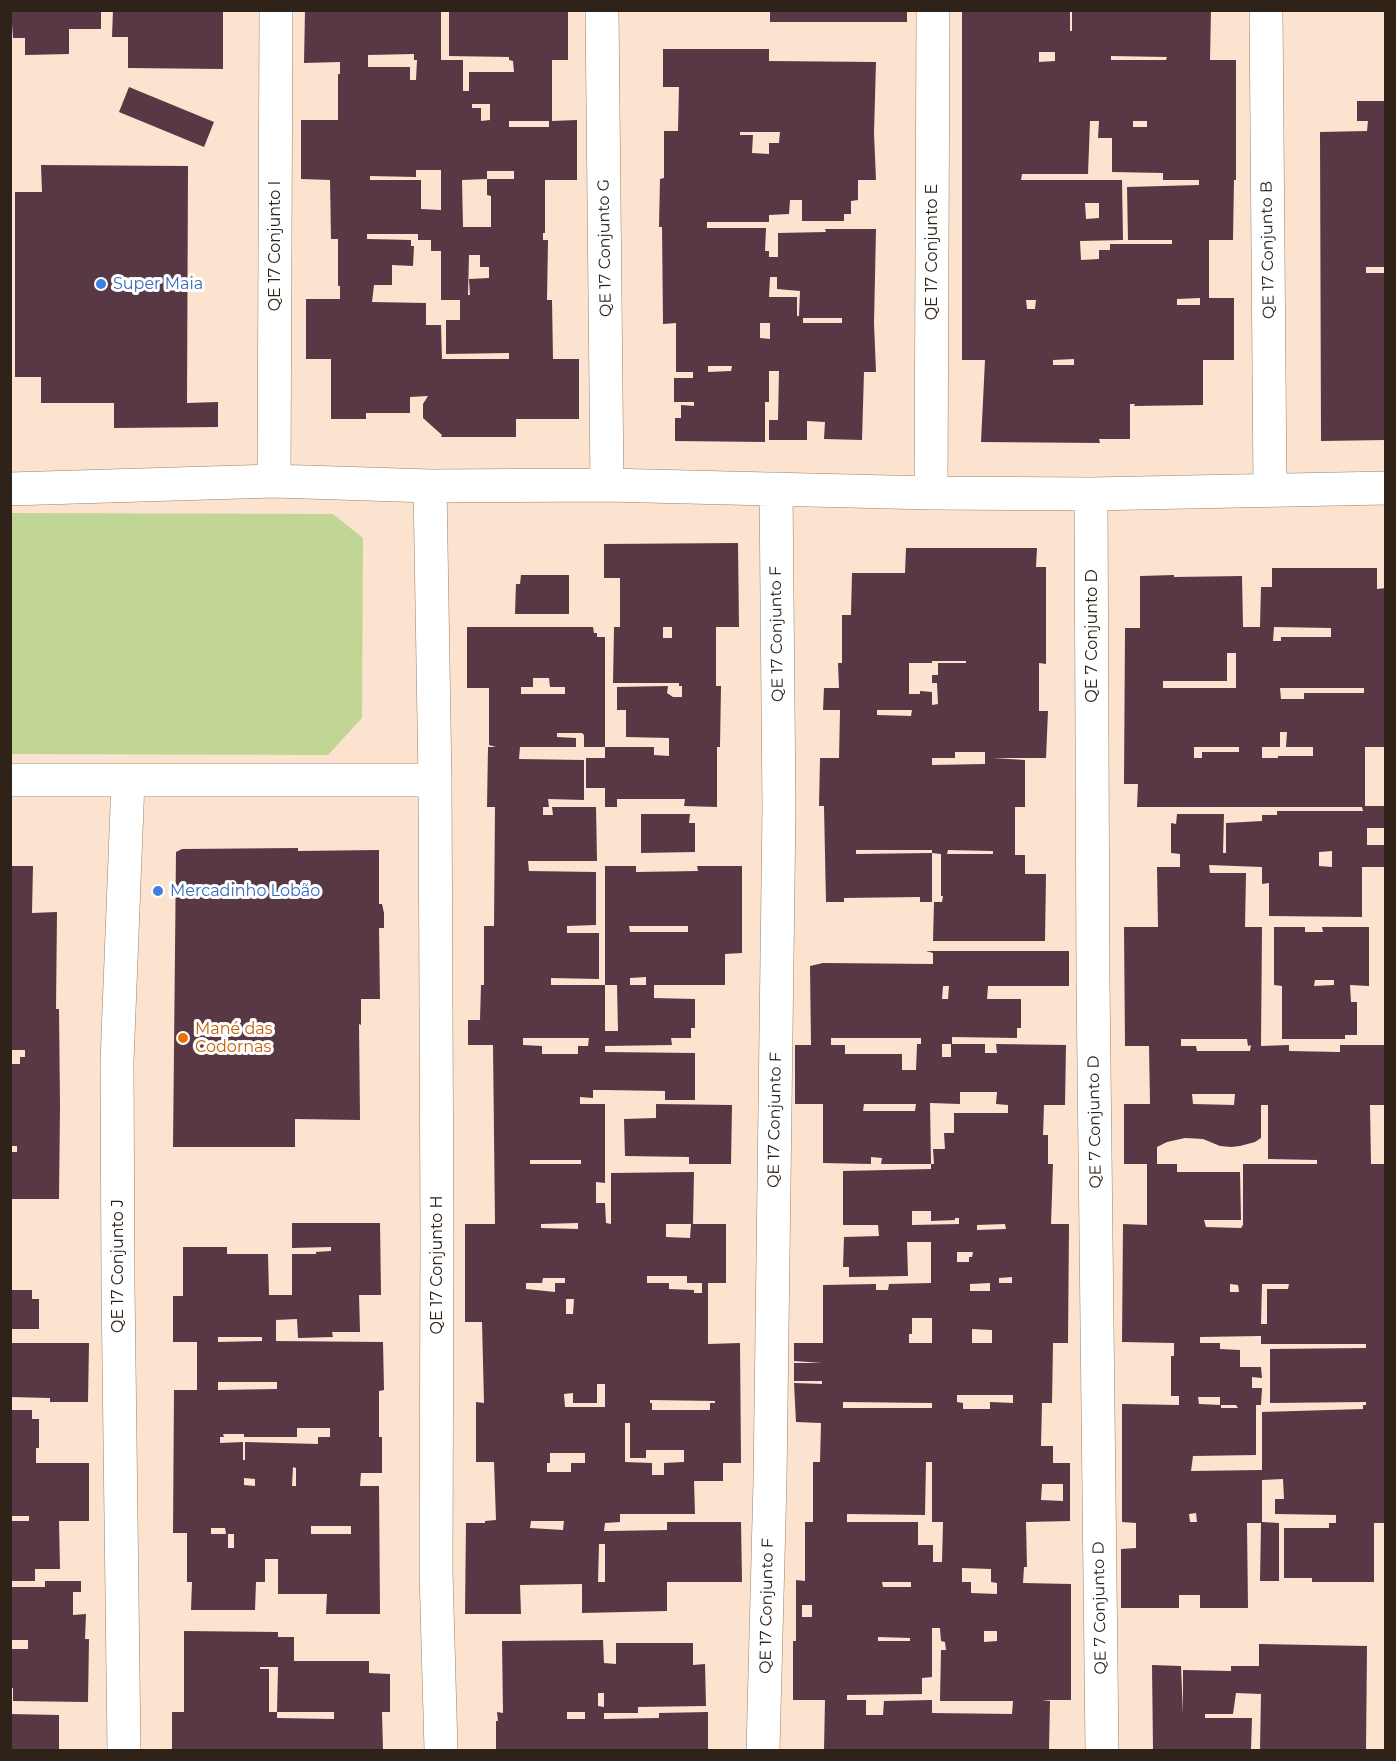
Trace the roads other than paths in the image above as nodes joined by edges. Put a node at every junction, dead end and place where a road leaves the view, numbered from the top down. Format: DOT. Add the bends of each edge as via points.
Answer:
graph roads {
  1 [pos="276,10"];
  2 [pos="602,10"];
  3 [pos="933,10"];
  4 [pos="1266,10"];
  5 [pos="274,482"];
  6 [pos="607,485"];
  7 [pos="430,486"];
  8 [pos="1386,488"];
  9 [pos="10,489"];
  10 [pos="776,489"];
  11 [pos="1270,490"];
  12 [pos="931,494"];
  13 [pos="1091,494"];
  14 [pos="10,780"];
  15 [pos="435,780"];
  16 [pos="128,781"];
  17 [pos="124,1750"];
  18 [pos="441,1750"];
  19 [pos="764,1750"];
  20 [pos="1102,1750"];
  1 -- 5 [label="street, QE 17 Conjunto I"];
  2 -- 6 [label="street, QE 17 Conjunto G"];
  3 -- 12 [label="street, QE 17 Conjunto E"];
  4 -- 11 [label="street, QE 17 Conjunto B"];
  5 -- 7 [label="street"];
  5 -- 9 [label="street"];
  6 -- 7 [label="street"];
  6 -- 10 [label="street"];
  7 -- 15 [label="street, QE 17 Conjunto H"];
  8 -- 11 [label="street"];
  10 -- 12 [label="street"];
  10 -- 19 [label="street, QE 17 Conjunto F" via="779,809"];
  11 -- 13 [label="street"];
  12 -- 13 [label="street"];
  13 -- 20 [label="street, QE 7 Conjunto D"];
  14 -- 16 [label="street"];
  15 -- 16 [label="street"];
  15 -- 18 [label="street, QE 17 Conjunto H" via="436,1572"];
  16 -- 17 [label="street, QE 17 Conjunto J" via="117,1062"];
}
